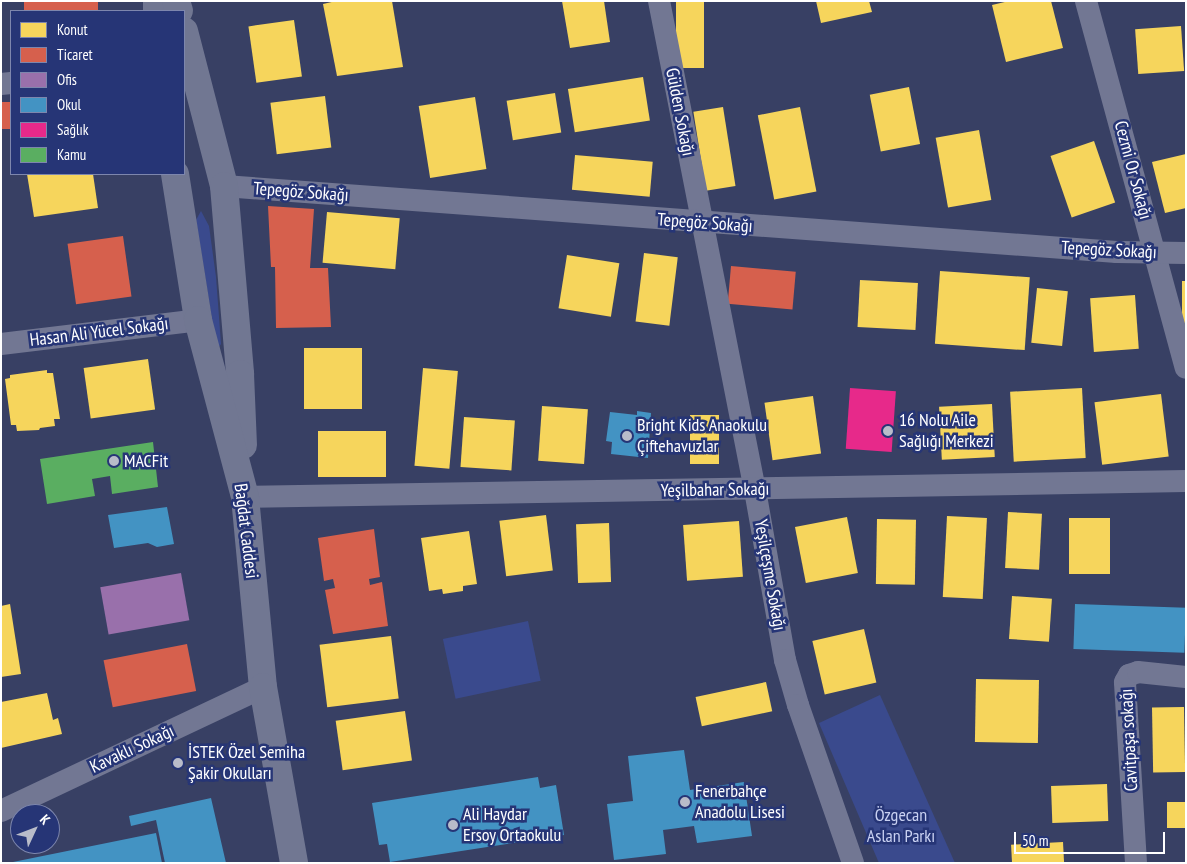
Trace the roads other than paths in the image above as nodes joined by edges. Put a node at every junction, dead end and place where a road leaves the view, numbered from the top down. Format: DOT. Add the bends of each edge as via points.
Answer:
graph roads {
  1 [pos="659,1"];
  2 [pos="1086,1"];
  3 [pos="185,35"];
  4 [pos="174,175"];
  5 [pos="224,186"];
  6 [pos="701,222"];
  7 [pos="1156,253"];
  8 [pos="1186,253"];
  9 [pos="198,320"];
  10 [pos="1,344"];
  11 [pos="1186,368"];
  12 [pos="1186,481"];
  13 [pos="755,490"];
  14 [pos="245,497"];
  15 [pos="1186,677"];
  16 [pos="263,687"];
  17 [pos="1,811"];
  18 [pos="294,863"];
  19 [pos="853,863"];
  20 [pos="1136,863"];
  1 -- 6 [label="street, Gülden Sokağı"];
  2 -- 7 [label="street, Cezmi Or Sokağı"];
  3 -- 5 [label="main road"];
  4 -- 9 [label="main road, Bağdat Caddesi"];
  5 -- 6 [label="street, Tepegöz Sokağı"];
  5 -- 14 [label="main road" via="240,374"];
  6 -- 7 [label="street, Tepegöz Sokağı"];
  6 -- 13 [label="street, Yeşilçeşme Sokağı"];
  7 -- 8 [label="street, Tepegöz Sokağı"];
  7 -- 11 [label="street, Cezmi Or Sokağı"];
  9 -- 10 [label="street, Hasan Ali Yücel Sokağı"];
  9 -- 14 [label="main road, Bağdat Caddesi"];
  12 -- 13 [label="street, Yeşilbahar Sokağı"];
  13 -- 14 [label="street, Yeşilbahar Sokağı"];
  13 -- 19 [label="street, Yeşilçeşme Sokağı" via="788,673"];
  14 -- 16 [label="main road, Bağdat Caddesi"];
  15 -- 20 [label="street, Cavitpaşa sokağı" via="1138,672 1126,680 1124,690"];
  16 -- 17 [label="street, Kavaklı Sokağı"];
  16 -- 18 [label="main road, Bağdat Caddesi"];
}
